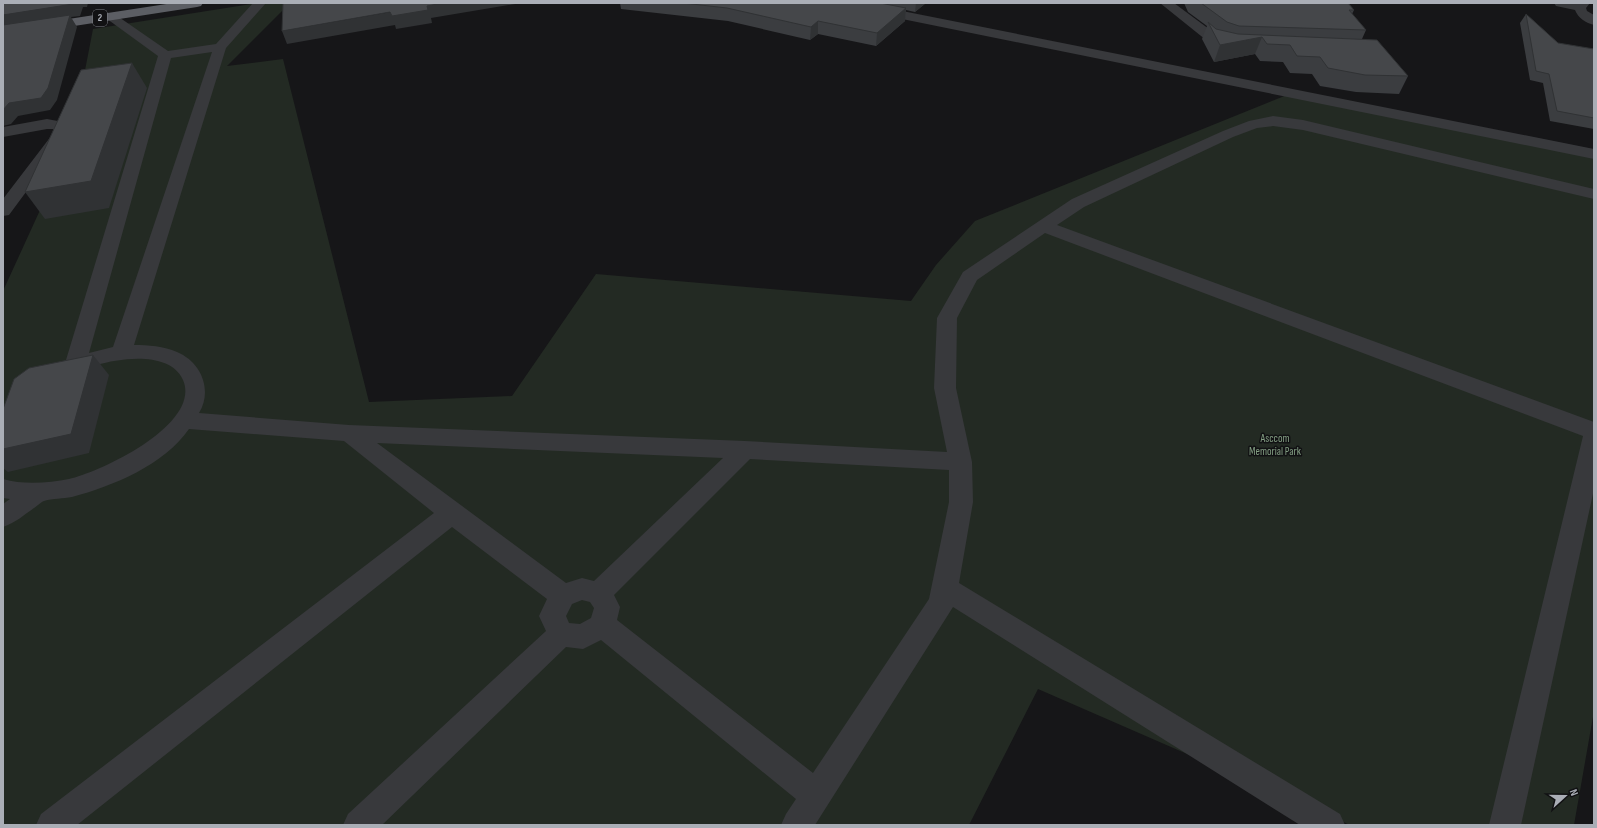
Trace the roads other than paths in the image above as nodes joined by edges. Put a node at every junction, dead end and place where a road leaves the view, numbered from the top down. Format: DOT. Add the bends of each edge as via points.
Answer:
graph roads {
  1 [pos="197,3"];
  2 [pos="260,3"];
  3 [pos="843,3"];
  4 [pos="1166,3"];
  5 [pos="1560,3"];
  6 [pos="1582,5"];
  7 [pos="109,16"];
  8 [pos="1594,21"];
  9 [pos="3,33"];
  10 [pos="220,47"];
  11 [pos="1244,48"];
  12 [pos="165,55"];
  13 [pos="3,132"];
  14 [pos="1594,154"];
  15 [pos="1594,194"];
  16 [pos="3,212"];
  17 [pos="1042,226"];
  18 [pos="122,353"];
  19 [pos="75,364"];
  20 [pos="46,378"];
  21 [pos="183,420"];
  22 [pos="1594,431"];
  23 [pos="349,433"];
  24 [pos="1594,437"];
  25 [pos="745,450"];
  26 [pos="960,462"];
  27 [pos="3,488"];
  28 [pos="38,493"];
  29 [pos="452,514"];
  30 [pos="3,518"];
  31 [pos="944,588"];
  32 [pos="599,592"];
  33 [pos="563,596"];
  34 [pos="602,625"];
  35 [pos="561,634"];
  36 [pos="817,796"];
  37 [pos="52,825"];
  38 [pos="359,825"];
  39 [pos="797,825"];
  40 [pos="1329,825"];
  41 [pos="1505,825"];
  1 -- 7 [label="highway, 2"];
  2 -- 10 [label="street"];
  3 -- 14 [label="street"];
  4 -- 11 [label="street" via="1216,41"];
  5 -- 6 [label="street"];
  6 -- 8 [label="street" via="1582,13"];
  7 -- 9 [label="highway, 2"];
  7 -- 12 [label="street"];
  10 -- 12 [label="street"];
  10 -- 18 [label="street"];
  12 -- 19 [label="street"];
  13 -- 16 [label="street" via="47,124 58,125 62,131"];
  15 -- 17 [label="street" via="1303,125 1273,121 1254,124 1228,134 1078,203"];
  17 -- 22 [label="street"];
  17 -- 26 [label="street" via="970,276 947,318 945,388"];
  18 -- 19 [label="street"];
  18 -- 21 [label="street" via="144,352 170,356 188,367 196,385 192,406"];
  19 -- 20 [label="street"];
  21 -- 23 [label="street"];
  21 -- 28 [label="street" via="177,430 150,453 116,473 77,487"];
  23 -- 25 [label="street"];
  23 -- 29 [label="street"];
  24 -- 41 [label="street"];
  25 -- 26 [label="street"];
  25 -- 32 [label="street"];
  26 -- 31 [label="street" via="961,502"];
  27 -- 28 [label="street"];
  28 -- 30 [label="street"];
  29 -- 33 [label="street"];
  29 -- 37 [label="street"];
  31 -- 36 [label="street" via="942,602"];
  31 -- 40 [label="street"];
  32 -- 33 [label="street" via="582,589"];
  32 -- 34 [label="street" via="607,607"];
  33 -- 35 [label="street" via="552,616"];
  34 -- 35 [label="street" via="583,637"];
  34 -- 36 [label="street"];
  35 -- 38 [label="street"];
  36 -- 39 [label="street"];
}
